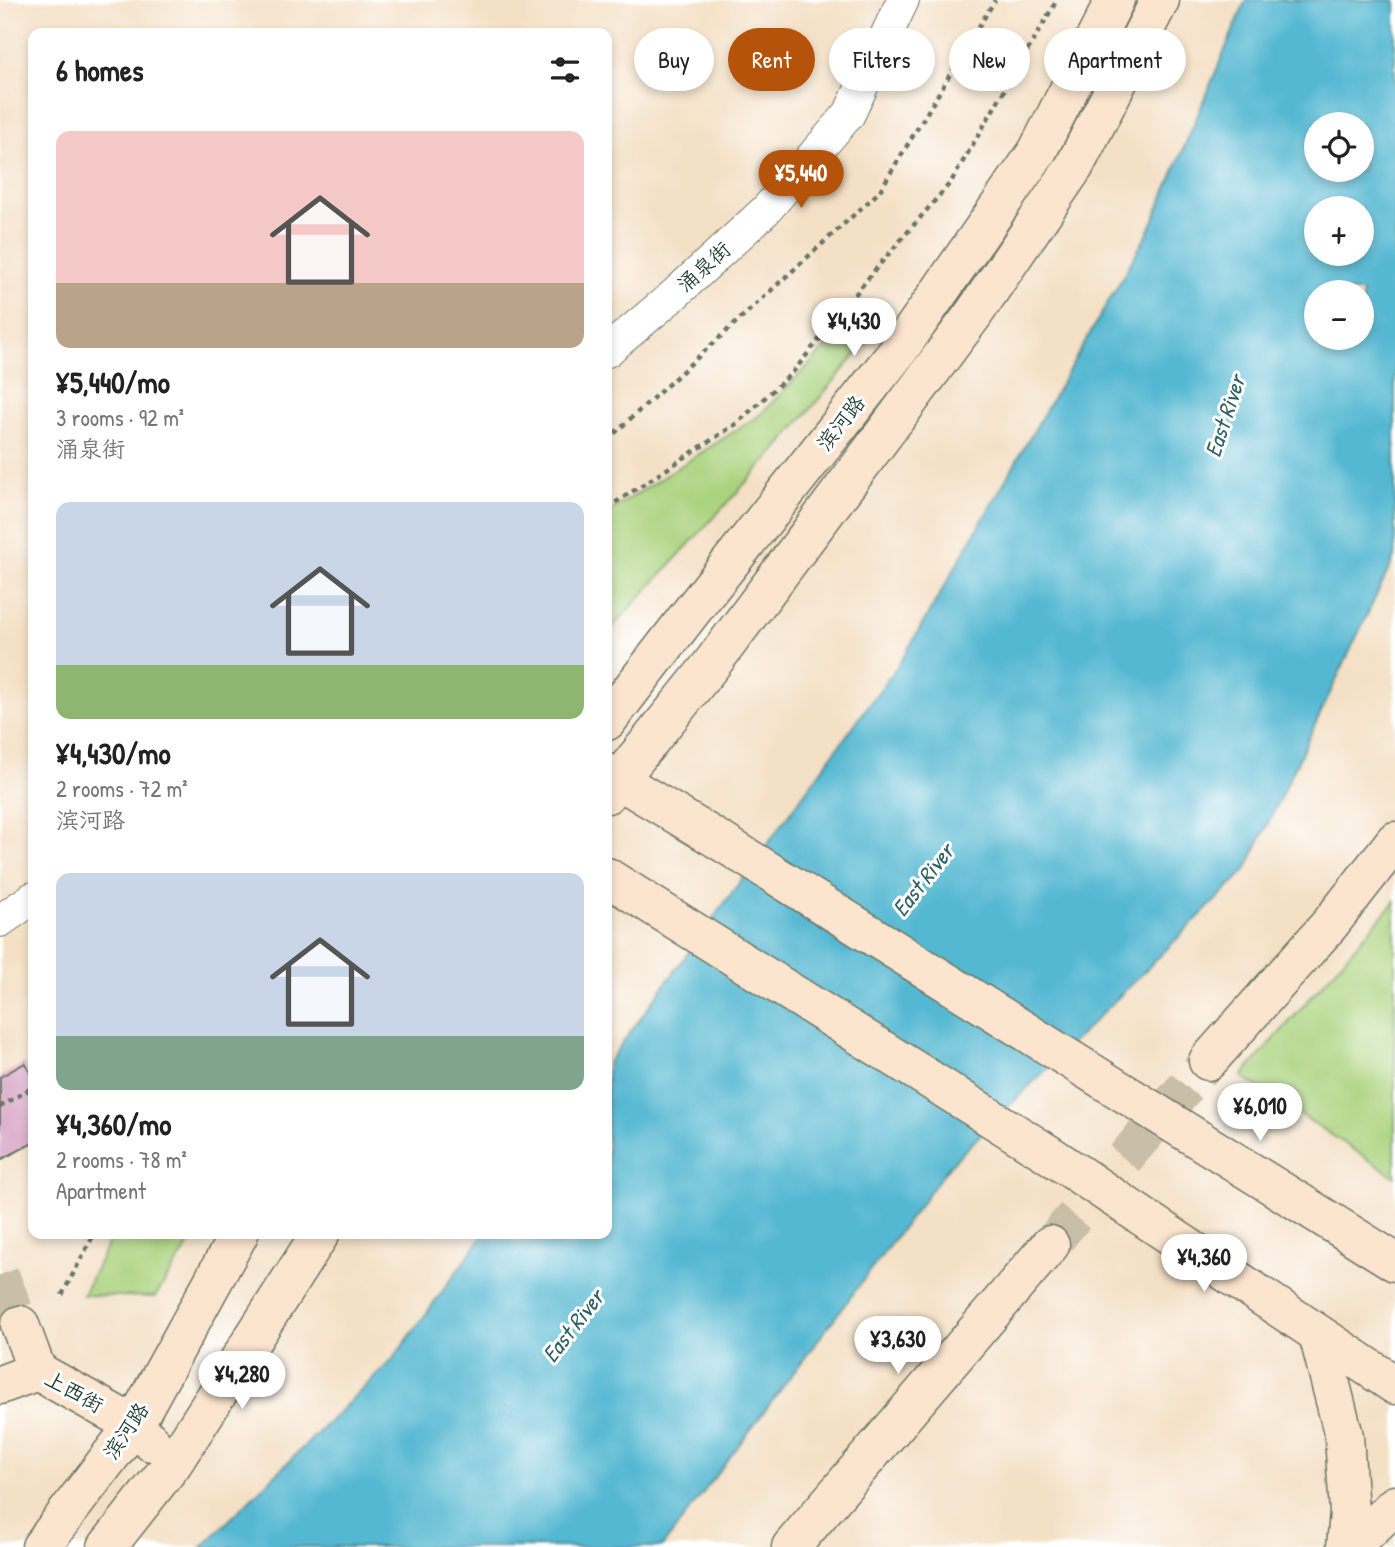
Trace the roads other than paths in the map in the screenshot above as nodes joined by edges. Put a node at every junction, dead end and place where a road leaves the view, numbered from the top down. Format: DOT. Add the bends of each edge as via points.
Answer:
graph roads {
  1 [pos="903,0"];
  2 [pos="1115,0"];
  3 [pos="1160,0"];
  4 [pos="612,347"];
  5 [pos="612,715"];
  6 [pos="612,781"];
  7 [pos="612,783"];
  8 [pos="1395,841"];
  9 [pos="612,880"];
  10 [pos="28,901"];
  11 [pos="0,921"];
  12 [pos="1208,1061"];
  13 [pos="236,1239"];
  14 [pos="317,1239"];
  15 [pos="1050,1245"];
  16 [pos="1395,1262"];
  17 [pos="20,1325"];
  18 [pos="1318,1334"];
  19 [pos="37,1371"];
  20 [pos="0,1385"];
  21 [pos="1395,1385"];
  22 [pos="134,1425"];
  23 [pos="173,1463"];
  24 [pos="1395,1505"];
  25 [pos="41,1547"];
  26 [pos="107,1547"];
  27 [pos="791,1547"];
  28 [pos="1349,1547"];
  1 -- 4 [label="street, 涌泉街" via="849,114 766,210"];
  2 -- 5 [label="main road, 滨河路" via="1037,152 898,351"];
  3 -- 6 [label="main road" via="1074,167 973,314 711,665"];
  7 -- 16 [label="main road" via="722,842"];
  8 -- 12 [label="main road" via="1330,924"];
  9 -- 18 [label="main road" via="1046,1153"];
  10 -- 11 [label="street"];
  13 -- 22 [label="main road, 滨河路"];
  14 -- 23 [label="main road"];
  15 -- 27 [label="main road"];
  17 -- 19 [label="main road"];
  18 -- 21 [label="main road"];
  18 -- 28 [label="main road" via="1344,1436"];
  19 -- 20 [label="main road, 上西街"];
  19 -- 22 [label="main road, 上西街"];
  22 -- 23 [label="main road, 上西街"];
  22 -- 25 [label="main road, 滨河路"];
  23 -- 26 [label="main road"];
  24 -- 28 [label="main road"];
}
